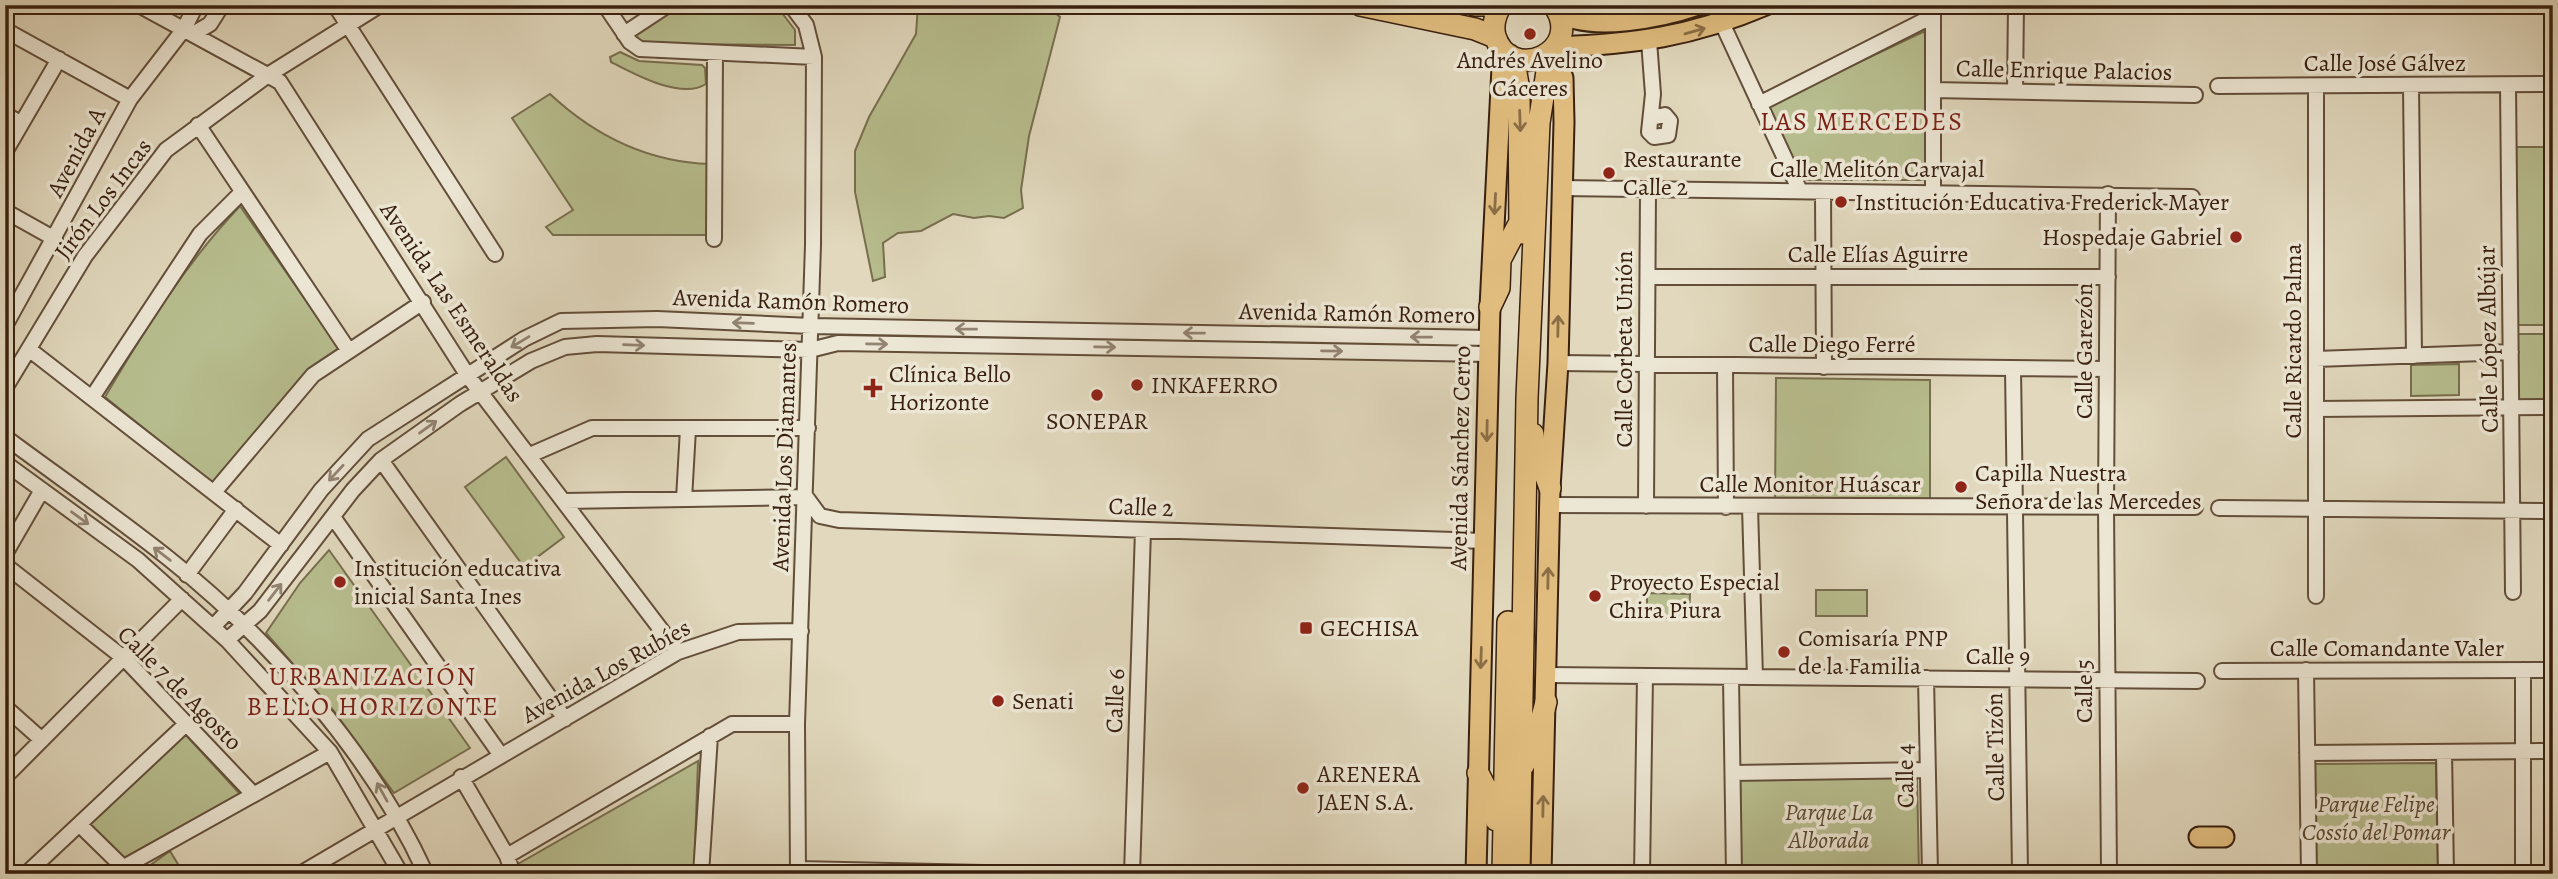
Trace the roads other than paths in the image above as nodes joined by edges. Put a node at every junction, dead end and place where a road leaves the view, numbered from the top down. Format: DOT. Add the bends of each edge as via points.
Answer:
graph roads {
  1 [pos="139,5"];
  2 [pos="197,5"];
  3 [pos="222,5"];
  4 [pos="335,5"];
  5 [pos="380,5"];
  6 [pos="605,5"];
  7 [pos="668,5"];
  8 [pos="791,5"];
  9 [pos="1360,5"];
  10 [pos="1475,5"];
  11 [pos="1499,5"];
  12 [pos="1698,5"];
  13 [pos="1766,5"];
  14 [pos="2016,5"];
  15 [pos="1555,7"];
  16 [pos="1400,9"];
  17 [pos="1933,11"];
  18 [pos="1723,23"];
  19 [pos="349,25"];
  20 [pos="5,30"];
  21 [pos="188,32"];
  22 [pos="624,34"];
  23 [pos="1649,41"];
  24 [pos="1501,46"];
  25 [pos="1553,49"];
  26 [pos="715,53"];
  27 [pos="814,57"];
  28 [pos="59,59"];
  29 [pos="268,75"];
  30 [pos="2553,84"];
  31 [pos="2410,85"];
  32 [pos="2508,85"];
  33 [pos="2218,86"];
  34 [pos="2316,86"];
  35 [pos="1933,90"];
  36 [pos="2015,92"];
  37 [pos="2195,95"];
  38 [pos="130,99"];
  39 [pos="1759,104"];
  40 [pos="5,114"];
  41 [pos="1651,118"];
  42 [pos="21,124"];
  43 [pos="198,125"];
  44 [pos="5,152"];
  45 [pos="1562,188"];
  46 [pos="1648,191"];
  47 [pos="1800,191"];
  48 [pos="242,192"];
  49 [pos="1823,192"];
  50 [pos="1933,192"];
  51 [pos="2108,194"];
  52 [pos="2192,197"];
  53 [pos="5,211"];
  54 [pos="1521,220"];
  55 [pos="55,239"];
  56 [pos="715,239"];
  57 [pos="495,254"];
  58 [pos="1648,277"];
  59 [pos="1823,277"];
  60 [pos="2108,277"];
  61 [pos="423,302"];
  62 [pos="1490,307"];
  63 [pos="5,326"];
  64 [pos="811,326"];
  65 [pos="1005,330"];
  66 [pos="1033,330"];
  67 [pos="1004,346"];
  68 [pos="1034,346"];
  69 [pos="1489,346"];
  70 [pos="30,350"];
  71 [pos="349,351"];
  72 [pos="810,351"];
  73 [pos="2511,352"];
  74 [pos="2414,356"];
  75 [pos="2316,359"];
  76 [pos="1558,363"];
  77 [pos="1648,365"];
  78 [pos="1725,366"];
  79 [pos="1824,366"];
  80 [pos="2013,368"];
  81 [pos="2107,369"];
  82 [pos="468,376"];
  83 [pos="5,388"];
  84 [pos="481,392"];
  85 [pos="93,396"];
  86 [pos="1527,398"];
  87 [pos="2511,407"];
  88 [pos="2553,407"];
  89 [pos="2316,409"];
  90 [pos="808,428"];
  91 [pos="688,429"];
  92 [pos="5,437"];
  93 [pos="530,455"];
  94 [pos="381,460"];
  95 [pos="5,463"];
  96 [pos="42,490"];
  97 [pos="215,491"];
  98 [pos="1550,496"];
  99 [pos="806,497"];
  100 [pos="684,499"];
  101 [pos="564,501"];
  102 [pos="1646,506"];
  103 [pos="1750,507"];
  104 [pos="2014,507"];
  105 [pos="2106,507"];
  106 [pos="1726,508"];
  107 [pos="2195,508"];
  108 [pos="2219,508"];
  109 [pos="236,509"];
  110 [pos="2315,509"];
  111 [pos="2512,511"];
  112 [pos="2553,511"];
  113 [pos="333,517"];
  114 [pos="1143,530"];
  115 [pos="1485,541"];
  116 [pos="281,545"];
  117 [pos="5,554"];
  118 [pos="5,565"];
  119 [pos="187,575"];
  120 [pos="2513,592"];
  121 [pos="2316,596"];
  122 [pos="182,599"];
  123 [pos="228,612"];
  124 [pos="243,626"];
  125 [pos="213,627"];
  126 [pos="801,631"];
  127 [pos="227,640"];
  128 [pos="678,652"];
  129 [pos="125,659"];
  130 [pos="2306,670"];
  131 [pos="2523,670"];
  132 [pos="2553,670"];
  133 [pos="2222,671"];
  134 [pos="1546,676"];
  135 [pos="1645,676"];
  136 [pos="1731,677"];
  137 [pos="1755,677"];
  138 [pos="1926,678"];
  139 [pos="2017,679"];
  140 [pos="2107,679"];
  141 [pos="2197,681"];
  142 [pos="1546,702"];
  143 [pos="5,707"];
  144 [pos="565,719"];
  145 [pos="186,724"];
  146 [pos="797,724"];
  147 [pos="710,736"];
  148 [pos="42,740"];
  149 [pos="2523,751"];
  150 [pos="2553,751"];
  151 [pos="330,752"];
  152 [pos="2444,752"];
  153 [pos="2307,753"];
  154 [pos="500,754"];
  155 [pos="1520,771"];
  156 [pos="1928,771"];
  157 [pos="1733,772"];
  158 [pos="1478,773"];
  159 [pos="5,777"];
  160 [pos="461,777"];
  161 [pos="253,794"];
  162 [pos="396,817"];
  163 [pos="80,825"];
  164 [pos="376,828"];
  165 [pos="2199,837"];
  166 [pos="2224,837"];
  167 [pos="507,856"];
  168 [pos="1503,864"];
  169 [pos="127,870"];
  170 [pos="798,871"];
  171 [pos="26,874"];
  172 [pos="300,874"];
  173 [pos="401,874"];
  174 [pos="426,874"];
  175 [pos="513,874"];
  176 [pos="701,874"];
  177 [pos="1024,874"];
  178 [pos="1132,874"];
  179 [pos="1476,874"];
  180 [pos="1519,874"];
  181 [pos="1541,874"];
  182 [pos="1642,874"];
  183 [pos="1734,874"];
  184 [pos="1930,874"];
  185 [pos="2020,874"];
  186 [pos="2109,874"];
  187 [pos="2309,874"];
  188 [pos="2446,874"];
  189 [pos="2523,874"];
  1 -- 21 [label="street, Avenida Las Esmeraldas"];
  2 -- 21 [label="street, Avenida A"];
  3 -- 21 [label="street" via="210,24"];
  4 -- 19 [label="street"];
  5 -- 19 [label="street, Jirón Los Incas"];
  6 -- 22 [label="street"];
  7 -- 22 [label="street"];
  8 -- 27 [label="street, Avenida Los Diamantes" via="806,25"];
  9 -- 16 [label="highway"];
  10 -- 11 [label="highway"];
  11 -- 24 [label="highway" via="1494,20"];
  12 -- 15 [label="main road" via="1661,15 1579,22"];
  13 -- 18 [label="main road"];
  14 -- 36 [label="street"];
  15 -- 25 [label="highway" via="1561,26"];
  16 -- 24 [label="highway" via="1475,29"];
  17 -- 35 [label="street"];
  17 -- 39 [label="street"];
  23 -- 18 [label="main road, one-way"];
  18 -- 39 [label="street"];
  19 -- 29 [label="street, Jirón Los Incas"];
  19 -- 57 [label="street"];
  20 -- 28 [label="street"];
  21 -- 29 [label="street, Avenida Las Esmeraldas"];
  21 -- 38 [label="street, Avenida A"];
  22 -- 26 [label="street" via="640,49"];
  23 -- 25 [label="main road"];
  23 -- 41 [label="street"];
  24 -- 25 [label="highway" via="1533,60"];
  24 -- 54 [label="highway, Avenida Sánchez Cerro, one-way" via="1515,67 1519,90"];
  24 -- 62 [label="main road, Avenida Sánchez Cerro, one-way"];
  25 -- 45 [label="main road" via="1563,78"];
  25 -- 86 [label="highway" via="1539,123"];
  26 -- 27 [label="street"];
  26 -- 56 [label="street"];
  27 -- 64 [label="street, Avenida Los Diamantes"];
  28 -- 38 [label="street"];
  28 -- 42 [label="street"];
  29 -- 43 [label="street, Jirón Los Incas"];
  29 -- 61 [label="street, Avenida Las Esmeraldas" via="280,82"];
  30 -- 32 [label="street, Calle José Gálvez"];
  31 -- 32 [label="street, Calle José Gálvez"];
  31 -- 34 [label="street, Calle José Gálvez"];
  31 -- 74 [label="street"];
  32 -- 73 [label="street, Calle López Albújar"];
  33 -- 34 [label="street, Calle José Gálvez"];
  34 -- 75 [label="street, Calle Ricardo Palma"];
  35 -- 36 [label="street, Calle Enrique Palacios"];
  35 -- 50 [label="street"];
  36 -- 37 [label="street, Calle Enrique Palacios"];
  38 -- 55 [label="street, Avenida A"];
  39 -- 47 [label="street"];
  40 -- 42 [label="street"];
  42 -- 44 [label="street"];
  43 -- 48 [label="street"];
  43 -- 70 [label="street, Jirón Los Incas" via="166,150 85,256"];
  45 -- 46 [label="street, Calle Melitón Carvajal"];
  76 -- 45 [label="main road, one-way"];
  46 -- 47 [label="street, Calle Melitón Carvajal"];
  46 -- 58 [label="street, Calle Corbeta Unión"];
  47 -- 49 [label="street, Calle Melitón Carvajal"];
  48 -- 71 [label="street"];
  48 -- 85 [label="street" via="200,234"];
  49 -- 50 [label="street, Calle Melitón Carvajal"];
  49 -- 59 [label="street"];
  50 -- 51 [label="street, Calle Melitón Carvajal"];
  51 -- 52 [label="street, Calle Melitón Carvajal"];
  51 -- 60 [label="street, Calle Garezón"];
  53 -- 55 [label="street"];
  54 -- 62 [label="highway" via="1500,260 1499,288"];
  54 -- 168 [label="highway, Avenida Sánchez Cerro"];
  55 -- 63 [label="street, Avenida A"];
  58 -- 59 [label="street, Calle Elías Aguirre"];
  58 -- 77 [label="street, Calle Corbeta Unión"];
  59 -- 60 [label="street, Calle Elías Aguirre"];
  59 -- 79 [label="street"];
  60 -- 81 [label="street, Calle Garezón"];
  61 -- 71 [label="street"];
  61 -- 82 [label="street, Avenida Las Esmeraldas"];
  62 -- 69 [label="main road, Avenida Sánchez Cerro"];
  65 -- 64 [label="street, Avenida Ramón Romero, one-way"];
  64 -- 72 [label="street, Avenida Los Diamantes"];
  64 -- 82 [label="street, Avenida Ramón Romero, one-way" via="657,319 561,321"];
  65 -- 66 [label="street, Avenida Ramón Romero"];
  65 -- 67 [label="street"];
  66 -- 68 [label="street"];
  69 -- 66 [label="street, Avenida Ramón Romero, one-way"];
  67 -- 68 [label="street, Avenida Ramón Romero"];
  72 -- 67 [label="street, Avenida Ramón Romero, one-way" via="838,343"];
  68 -- 69 [label="street, Avenida Ramón Romero, one-way"];
  69 -- 115 [label="main road, Avenida Sánchez Cerro, one-way"];
  70 -- 83 [label="street, Jirón Los Incas"];
  70 -- 85 [label="street"];
  71 -- 97 [label="street" via="313,375"];
  84 -- 72 [label="street, Avenida Ramón Romero, one-way" via="531,361 565,347 597,344"];
  72 -- 90 [label="street, Avenida Los Diamantes"];
  73 -- 74 [label="street"];
  73 -- 87 [label="street, Calle López Albújar"];
  74 -- 75 [label="street"];
  75 -- 89 [label="street, Calle Ricardo Palma"];
  76 -- 77 [label="street, Calle Diego Ferré"];
  76 -- 98 [label="main road"];
  77 -- 78 [label="street, Calle Diego Ferré"];
  77 -- 102 [label="street, Calle Corbeta Unión"];
  78 -- 79 [label="street, Calle Diego Ferré"];
  78 -- 106 [label="street"];
  79 -- 80 [label="street, Calle Diego Ferré"];
  80 -- 81 [label="street, Calle Diego Ferré"];
  80 -- 104 [label="street, Calle Tizón"];
  81 -- 105 [label="street, Calle Garezón"];
  82 -- 84 [label="street, Avenida Las Esmeraldas"];
  82 -- 116 [label="street, Avenida Ramón Romero, one-way" via="368,439 321,490"];
  84 -- 93 [label="street, Avenida Las Esmeraldas"];
  94 -- 84 [label="street, Avenida Ramón Romero, one-way"];
  85 -- 97 [label="street"];
  86 -- 98 [label="highway"];
  86 -- 155 [label="highway"];
  87 -- 88 [label="street"];
  87 -- 89 [label="street"];
  87 -- 111 [label="street, Calle López Albújar"];
  89 -- 110 [label="street, Calle Ricardo Palma"];
  90 -- 91 [label="street"];
  90 -- 99 [label="street, Avenida Los Diamantes"];
  91 -- 93 [label="street" via="592,428"];
  91 -- 100 [label="street"];
  119 -- 92 [label="street, one-way"];
  93 -- 101 [label="street, Avenida Las Esmeraldas"];
  94 -- 113 [label="street, Avenida Ramón Romero"];
  94 -- 144 [label="street"];
  95 -- 96 [label="street"];
  96 -- 117 [label="street"];
  96 -- 122 [label="street, one-way" via="138,560"];
  97 -- 109 [label="street"];
  98 -- 102 [label="street, Calle Monitor Huáscar"];
  134 -- 98 [label="main road, one-way"];
  99 -- 100 [label="street"];
  99 -- 114 [label="street, Calle 2" via="820,516 839,520"];
  99 -- 126 [label="street, Avenida Los Diamantes"];
  100 -- 101 [label="street"];
  101 -- 128 [label="street, Avenida Las Esmeraldas"];
  102 -- 106 [label="street, Calle Monitor Huáscar"];
  103 -- 104 [label="street, Calle Monitor Huáscar"];
  103 -- 106 [label="street, Calle Monitor Huáscar"];
  103 -- 137 [label="street"];
  104 -- 105 [label="street, Calle Monitor Huáscar"];
  104 -- 139 [label="street, Calle Tizón"];
  105 -- 107 [label="street, Calle Monitor Huáscar"];
  105 -- 140 [label="street, Calle 5"];
  108 -- 110 [label="street"];
  109 -- 116 [label="street"];
  109 -- 119 [label="street"];
  110 -- 111 [label="street"];
  110 -- 121 [label="street, Calle Ricardo Palma"];
  111 -- 112 [label="street"];
  111 -- 120 [label="street, Calle López Albújar"];
  124 -- 113 [label="street, Avenida Ramón Romero, one-way" via="260,611"];
  113 -- 154 [label="street"];
  114 -- 115 [label="street, Calle 2"];
  114 -- 178 [label="street, Calle 6"];
  115 -- 158 [label="main road, Avenida Sánchez Cerro, one-way"];
  116 -- 123 [label="street, Avenida Ramón Romero"];
  118 -- 129 [label="street, Calle 7 de Agosto"];
  119 -- 123 [label="street"];
  122 -- 125 [label="street"];
  122 -- 129 [label="street"];
  123 -- 124 [label="street"];
  123 -- 125 [label="street, Avenida Ramón Romero"];
  124 -- 127 [label="street, Avenida Ramón Romero"];
  162 -- 124 [label="street, one-way" via="372,774 313,700"];
  125 -- 127 [label="street"];
  126 -- 128 [label="street, Avenida Los Rubíes" via="738,632"];
  126 -- 146 [label="street, Avenida Los Diamantes"];
  127 -- 151 [label="street"];
  128 -- 144 [label="street, Avenida Los Rubíes"];
  129 -- 145 [label="street, Calle 7 de Agosto"];
  129 -- 148 [label="street"];
  130 -- 131 [label="street, Calle Comandante Valer"];
  130 -- 133 [label="street, Calle Comandante Valer"];
  130 -- 153 [label="street"];
  131 -- 132 [label="street, Calle Comandante Valer"];
  131 -- 149 [label="street"];
  134 -- 135 [label="street, Calle 9"];
  134 -- 142 [label="main road"];
  135 -- 136 [label="street, Calle 9"];
  135 -- 182 [label="street"];
  136 -- 137 [label="street, Calle 9"];
  136 -- 157 [label="street"];
  137 -- 138 [label="street, Calle 9"];
  138 -- 139 [label="street, Calle 9"];
  138 -- 156 [label="street, Calle 4"];
  139 -- 140 [label="street, Calle 9"];
  139 -- 185 [label="street, Calle Tizón"];
  140 -- 141 [label="street, Calle 9"];
  140 -- 186 [label="street, Calle 5"];
  142 -- 155 [label="highway" via="1536,741"];
  181 -- 142 [label="main road, one-way"];
  143 -- 148 [label="street"];
  144 -- 154 [label="street, Avenida Los Rubíes"];
  145 -- 161 [label="street, Calle 7 de Agosto"];
  145 -- 163 [label="street"];
  146 -- 147 [label="street" via="732,724"];
  146 -- 170 [label="street, Avenida Los Diamantes"];
  147 -- 167 [label="street"];
  147 -- 176 [label="street"];
  148 -- 159 [label="street"];
  149 -- 150 [label="street"];
  149 -- 152 [label="street"];
  149 -- 189 [label="street"];
  151 -- 161 [label="street"];
  151 -- 164 [label="street"];
  152 -- 153 [label="street"];
  152 -- 188 [label="street"];
  153 -- 187 [label="street"];
  154 -- 160 [label="street, Avenida Los Rubíes"];
  155 -- 180 [label="highway"];
  156 -- 157 [label="street"];
  156 -- 184 [label="street, Calle 4"];
  157 -- 183 [label="street"];
  158 -- 168 [label="highway" via="1495,809"];
  158 -- 179 [label="main road, Avenida Sánchez Cerro"];
  160 -- 162 [label="street, Avenida Los Rubíes"];
  160 -- 167 [label="street"];
  161 -- 169 [label="street"];
  162 -- 164 [label="street, Avenida Los Rubíes"];
  162 -- 174 [label="street"];
  163 -- 169 [label="street"];
  163 -- 171 [label="street"];
  164 -- 172 [label="street, Avenida Los Rubíes"];
  164 -- 173 [label="street"];
  165 -- 166 [label="main road"];
  167 -- 175 [label="street"];
  170 -- 177 [label="street"];
}
